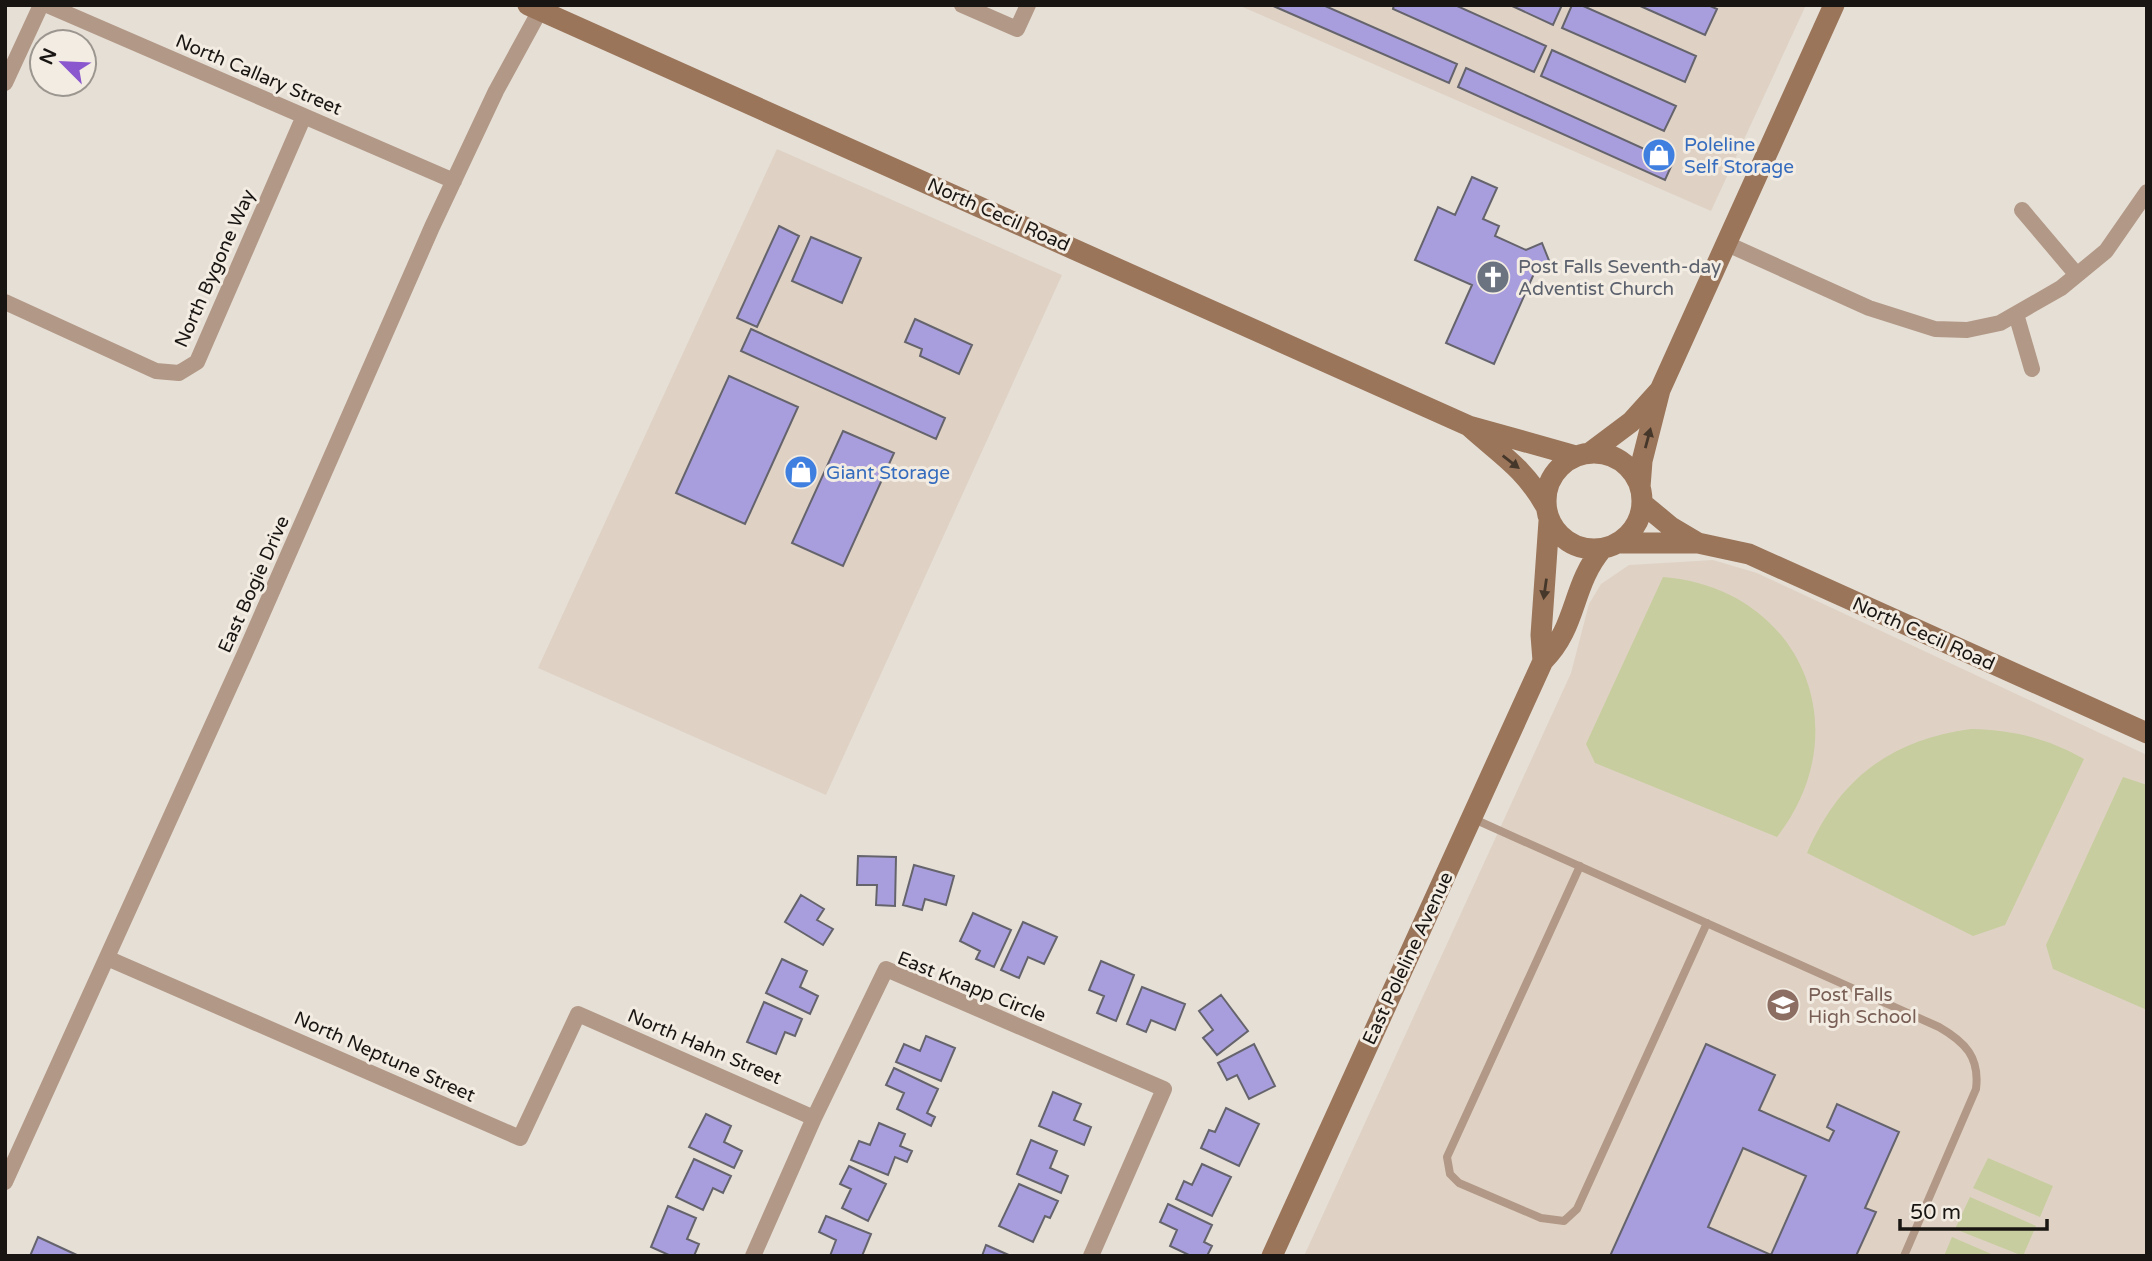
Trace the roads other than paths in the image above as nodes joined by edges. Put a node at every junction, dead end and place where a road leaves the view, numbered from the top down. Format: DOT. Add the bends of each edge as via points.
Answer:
graph roads {
  1 [pos="41,5"];
  2 [pos="47,5"];
  3 [pos="962,5"];
  4 [pos="1028,5"];
  5 [pos="1834,5"];
  6 [pos="537,7"];
  7 [pos="5,83"];
  8 [pos="304,116"];
  9 [pos="454,181"];
  10 [pos="2147,192"];
  11 [pos="2022,210"];
  12 [pos="1725,243"];
  13 [pos="2077,275"];
  14 [pos="5,302"];
  15 [pos="2016,314"];
  16 [pos="2032,369"];
  17 [pos="1660,390"];
  18 [pos="1469,426"];
  19 [pos="1584,454"];
  20 [pos="1641,495"];
  21 [pos="1547,513"];
  22 [pos="1698,543"];
  23 [pos="1609,546"];
  24 [pos="1543,661"];
  25 [pos="2147,733"];
  26 [pos="1471,818"];
  27 [pos="1580,866"];
  28 [pos="1707,923"];
  29 [pos="107,958"];
  30 [pos="578,1014"];
  31 [pos="814,1118"];
  32 [pos="5,1182"];
  33 [pos="753,1256"];
  34 [pos="1091,1256"];
  35 [pos="1272,1256"];
  36 [pos="1905,1256"];
  1 -- 7 [label="street"];
  2 -- 8 [label="street, North Callary Street"];
  3 -- 4 [label="street" via="1017,29"];
  5 -- 12 [label="street"];
  6 -- 9 [label="street, East Bogie Drive"];
  6 -- 18 [label="street, North Cecil Road"];
  8 -- 9 [label="street, North Callary Street"];
  8 -- 14 [label="street, North Bygone Way" via="197,362 179,373 156,371"];
  9 -- 29 [label="street, East Bogie Drive"];
  10 -- 13 [label="street" via="2106,250"];
  11 -- 13 [label="street"];
  12 -- 15 [label="street" via="1869,308 1935,329 1967,330 2000,323"];
  12 -- 17 [label="street"];
  13 -- 15 [label="street"];
  15 -- 16 [label="street"];
  17 -- 19 [label="street" via="1631,422"];
  20 -- 17 [label="street, one-way" via="1642,461"];
  18 -- 19 [label="street, North Cecil Road"];
  18 -- 21 [label="street, North Cecil Road, one-way" via="1531,480"];
  19 -- 20 [label="street" via="1621,461 1633,472"];
  19 -- 21 [label="street" via="1553,475 1546,490"];
  20 -- 22 [label="street, North Cecil Road" via="1671,527"];
  20 -- 23 [label="street" via="1639,519 1630,533"];
  21 -- 23 [label="street" via="1570,543 1585,549"];
  21 -- 24 [label="street, East Poleline Avenue, one-way"];
  22 -- 23 [label="street, North Cecil Road"];
  22 -- 25 [label="street, North Cecil Road" via="1770,562"];
  23 -- 24 [label="street, East Poleline Avenue" via="1588,565 1567,630"];
  24 -- 26 [label="street, East Poleline Avenue"];
  26 -- 27 [label="lane"];
  26 -- 35 [label="street, East Poleline Avenue"];
  27 -- 28 [label="lane"];
  27 -- 28 [label="lane" via="1447,1157 1450,1174 1459,1183 1541,1218 1564,1221 1577,1209"];
  28 -- 36 [label="lane" via="1939,1027 1971,1053 1978,1071 1976,1089"];
  29 -- 30 [label="street, North Neptune Street" via="520,1138"];
  29 -- 32 [label="street, East Bogie Drive"];
  30 -- 31 [label="street, North Hahn Street"];
  31 -- 33 [label="street, East Knapp Circle"];
  31 -- 34 [label="street, East Knapp Circle" via="886,969 1164,1089"];
}
